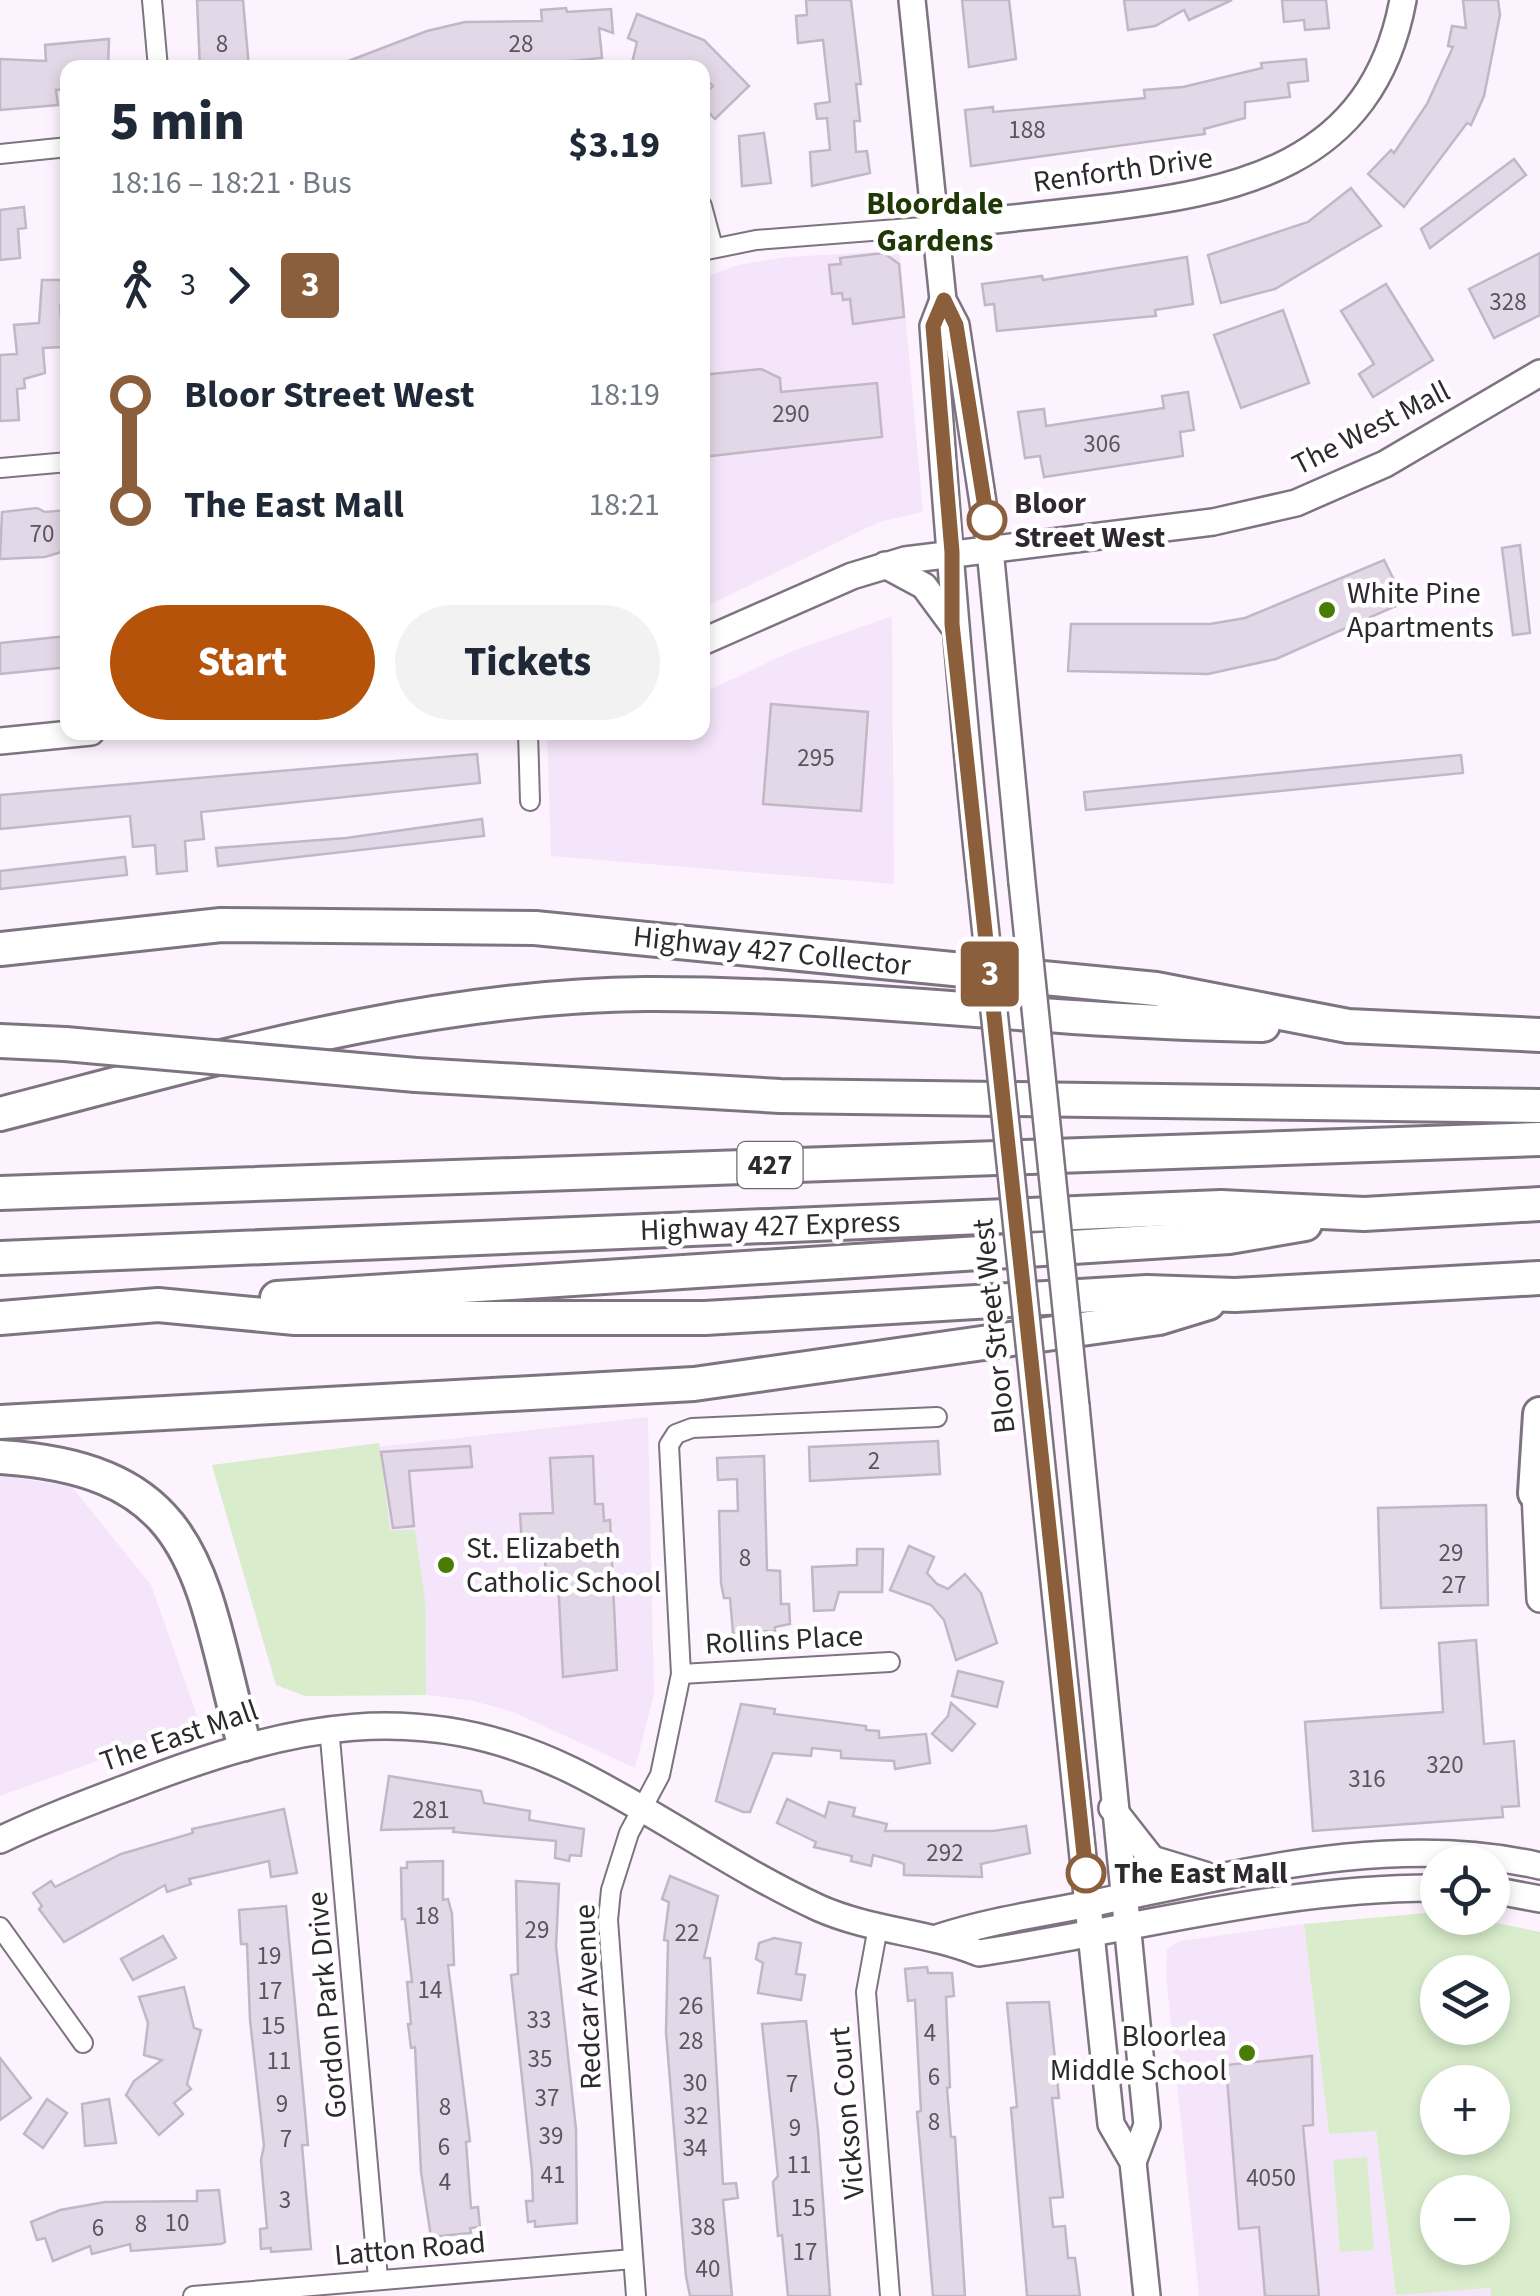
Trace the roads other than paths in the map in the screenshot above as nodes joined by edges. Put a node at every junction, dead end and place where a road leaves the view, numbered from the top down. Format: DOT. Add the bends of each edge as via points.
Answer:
graph roads {
  1 [pos="152,0"];
  2 [pos="912,0"];
  3 [pos="1403,0"];
  4 [pos="157,60"];
  5 [pos="60,148"];
  6 [pos="0,154"];
  7 [pos="936,226"];
  8 [pos="710,249"];
  9 [pos="944,300"];
  10 [pos="1540,372"];
  11 [pos="60,463"];
  12 [pos="0,468"];
  13 [pos="990,548"];
  14 [pos="952,552"];
  15 [pos="885,565"];
  16 [pos="952,624"];
  17 [pos="710,639"];
  18 [pos="60,735"];
  19 [pos="528,740"];
  20 [pos="0,741"];
  21 [pos="530,801"];
  22 [pos="0,949"];
  23 [pos="1348,1026"];
  24 [pos="1540,1035"];
  25 [pos="0,1041"];
  26 [pos="1540,1106"];
  27 [pos="0,1114"];
  28 [pos="1540,1138"];
  29 [pos="0,1193"];
  30 [pos="1540,1204"];
  31 [pos="1364,1214"];
  32 [pos="0,1258"];
  33 [pos="1540,1278"];
  34 [pos="1235,1295"];
  35 [pos="158,1305"];
  36 [pos="0,1318"];
  37 [pos="1540,1414"];
  38 [pos="937,1417"];
  39 [pos="0,1422"];
  40 [pos="0,1456"];
  41 [pos="1535,1492"];
  42 [pos="1540,1600"];
  43 [pos="890,1662"];
  44 [pos="682,1674"];
  45 [pos="329,1727"];
  46 [pos="244,1744"];
  47 [pos="640,1808"];
  48 [pos="1112,1808"];
  49 [pos="0,1840"];
  50 [pos="1540,1866"];
  51 [pos="1268,1870"];
  52 [pos="1224,1878"];
  53 [pos="1420,1888"];
  54 [pos="1510,1893"];
  55 [pos="1121,1896"];
  56 [pos="1540,1899"];
  57 [pos="1270,1901"];
  58 [pos="1089,1904"];
  59 [pos="0,1927"];
  60 [pos="878,1927"];
  61 [pos="1126,1928"];
  62 [pos="1092,1933"];
  63 [pos="940,1937"];
  64 [pos="83,2043"];
  65 [pos="1133,2162"];
  66 [pos="633,2259"];
  67 [pos="378,2278"];
  68 [pos="258,2293"];
  69 [pos="192,2296"];
  70 [pos="636,2296"];
  71 [pos="890,2296"];
  72 [pos="1146,2296"];
  1 -- 4 [label="street"];
  2 -- 7 [label="main road, Bloor Street West"];
  3 -- 7 [label="main road, Renforth Drive" via="1381,64 1353,108 1312,147 1259,179 1185,198"];
  5 -- 6 [label="street"];
  7 -- 8 [label="street"];
  7 -- 9 [label="main road, Bloor Street West"];
  9 -- 13 [label="main road, Bloor Street West" via="956,325"];
  9 -- 14 [label="main road, Bloor Street West" via="933,326"];
  10 -- 13 [label="main road, The West Mall" via="1385,464 1296,503 1213,522"];
  11 -- 12 [label="street"];
  13 -- 14 [label="main road, The West Mall"];
  13 -- 48 [label="main road, Bloor Street West, bridge"];
  14 -- 15 [label="main road, The West Mall"];
  14 -- 16 [label="main road, Bloor Street West"];
  15 -- 16 [label="main road" via="924,586"];
  15 -- 17 [label="main road, The West Mall"];
  16 -- 58 [label="main road, Bloor Street West, bridge"];
  18 -- 20 [label="main road"];
  19 -- 21 [label="street"];
  22 -- 23 [label="highway, Highway 427 Collector" via="221,926 535,928 1156,989"];
  23 -- 24 [label="highway, Highway 427 Collector"];
  23 -- 27 [label="highway" via="1146,1024 643,994 468,1008 306,1038"];
  25 -- 26 [label="highway, bridge" via="780,1096"];
  28 -- 29 [label="highway, Highway 427 Express / 427"];
  30 -- 31 [label="highway, Highway 427 Express / 427"];
  31 -- 32 [label="highway, Highway 427 Express / 427" via="1221,1207"];
  31 -- 35 [label="highway" via="1228,1237"];
  33 -- 34 [label="highway"];
  34 -- 35 [label="highway" via="1147,1292 686,1318 295,1318"];
  34 -- 39 [label="highway" via="1159,1318 694,1384"];
  35 -- 36 [label="highway"];
  37 -- 41 [label="highway"];
  38 -- 44 [label="street, Redcar Avenue" via="676,1434 668,1450"];
  40 -- 46 [label="highway" via="85,1468 160,1510 189,1554"];
  41 -- 42 [label="main road"];
  43 -- 44 [label="street, Rollins Place"];
  44 -- 47 [label="street, Redcar Avenue" via="660,1776"];
  45 -- 46 [label="main road, The East Mall"];
  45 -- 47 [label="main road, The East Mall" via="403,1726 471,1735 544,1758"];
  45 -- 67 [label="street, Gordon Park Drive"];
  46 -- 49 [label="main road, The East Mall"];
  47 -- 60 [label="main road, The East Mall" via="788,1893"];
  47 -- 66 [label="street, Redcar Avenue" via="616,1871 608,1920"];
  48 -- 52 [label="main road" via="1152,1859"];
  48 -- 55 [label="main road, Bloor Street West"];
  50 -- 51 [label="main road, The East Mall" via="1444,1852"];
  51 -- 52 [label="main road, The East Mall"];
  51 -- 57 [label="main road"];
  52 -- 55 [label="main road, The East Mall"];
  53 -- 57 [label="main road, The East Mall"];
  54 -- 56 [label="main road"];
  55 -- 58 [label="main road, The East Mall"];
  55 -- 61 [label="main road, Bloor Street West"];
  57 -- 61 [label="main road, The East Mall"];
  58 -- 62 [label="main road, Bloor Street West"];
  58 -- 63 [label="main road, The East Mall"];
  59 -- 64 [label="street"];
  60 -- 63 [label="main road, The East Mall"];
  60 -- 71 [label="street, Vickson Court" via="866,1992"];
  61 -- 62 [label="main road, The East Mall"];
  61 -- 65 [label="main road, Bloor Street West" via="1146,2125"];
  62 -- 63 [label="main road, The East Mall" via="979,1953"];
  62 -- 65 [label="main road, Bloor Street West" via="1111,2124"];
  65 -- 72 [label="main road, Bloor Street West"];
  66 -- 67 [label="street, Latton Road"];
  66 -- 70 [label="street, Redcar Avenue"];
  67 -- 68 [label="street, Latton Road"];
  68 -- 69 [label="street, Latton Road"];
}
